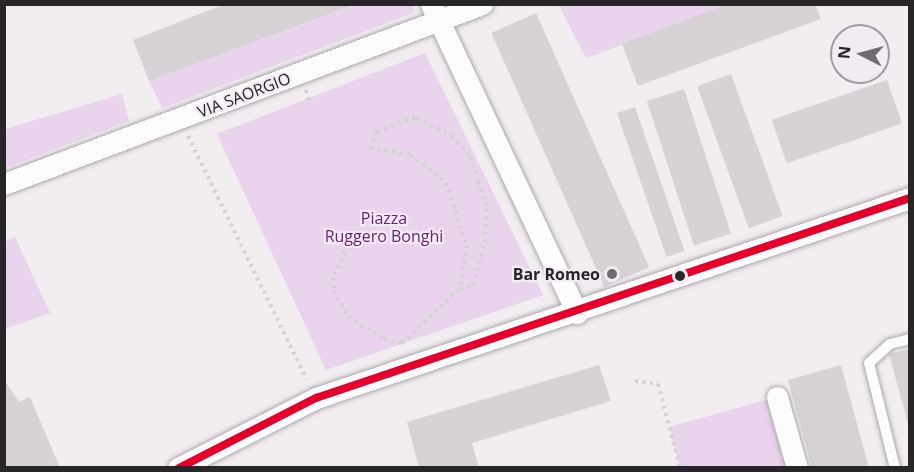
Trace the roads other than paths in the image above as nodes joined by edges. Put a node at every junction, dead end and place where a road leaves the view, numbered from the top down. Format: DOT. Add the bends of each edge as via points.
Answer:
graph roads {
  1 [pos="482,4"];
  2 [pos="435,13"];
  3 [pos="4,184"];
  4 [pos="909,198"];
  5 [pos="577,313"];
  6 [pos="909,339"];
  7 [pos="777,397"];
  8 [pos="178,468"];
  9 [pos="797,468"];
  10 [pos="895,468"];
  1 -- 2 [label="street, VIA SAORGIO"];
  2 -- 3 [label="street, VIA SAORGIO" via="180,119"];
  2 -- 5 [label="street"];
  4 -- 5 [label="street"];
  5 -- 8 [label="street" via="316,398"];
  6 -- 10 [label="lane" via="890,344 869,363"];
  7 -- 9 [label="street"];
}
